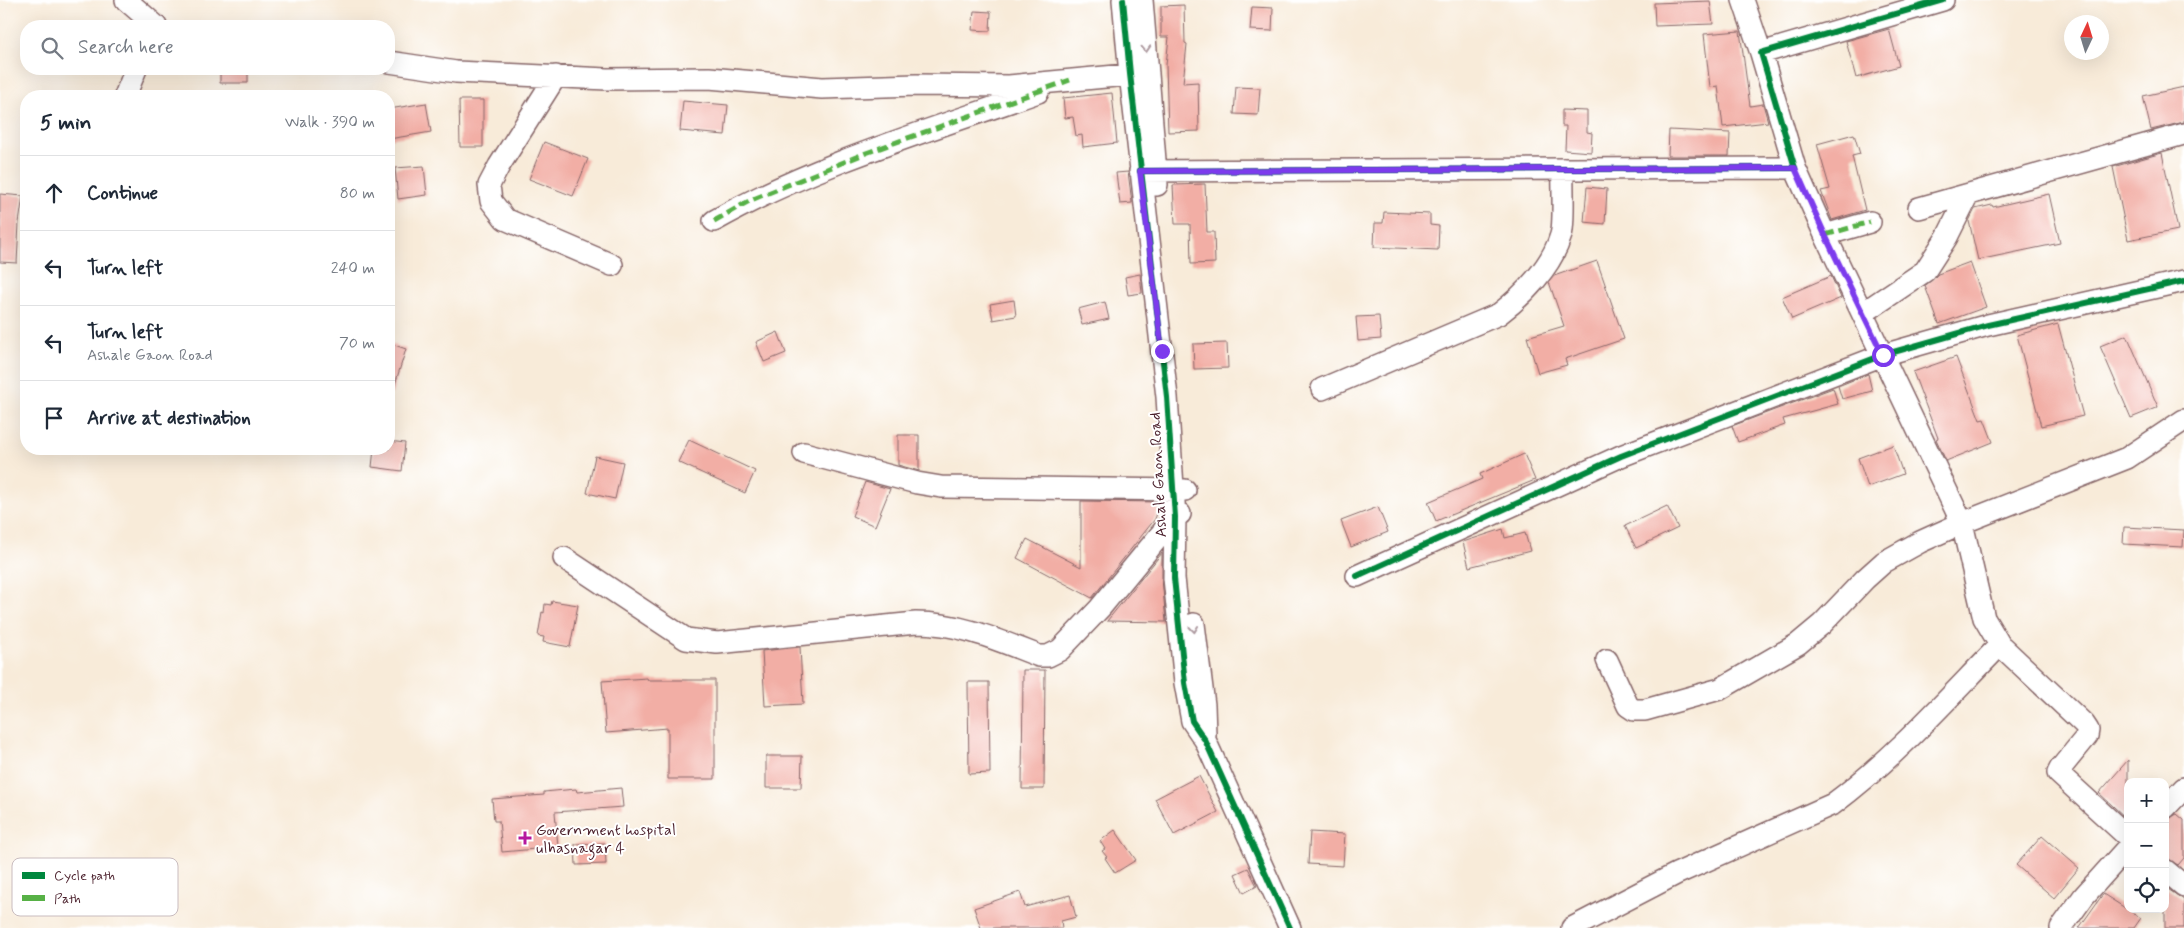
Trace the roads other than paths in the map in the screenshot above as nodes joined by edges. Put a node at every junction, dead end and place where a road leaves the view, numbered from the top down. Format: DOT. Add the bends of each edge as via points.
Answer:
graph roads {
  1 [pos="126,0"];
  2 [pos="1123,0"];
  3 [pos="1142,0"];
  4 [pos="1743,0"];
  5 [pos="1943,0"];
  6 [pos="1921,3"];
  7 [pos="148,20"];
  8 [pos="1761,53"];
  9 [pos="395,63"];
  10 [pos="1139,74"];
  11 [pos="134,75"];
  12 [pos="556,76"];
  13 [pos="1070,80"];
  14 [pos="127,90"];
  15 [pos="2184,134"];
  16 [pos="1795,168"];
  17 [pos="1563,169"];
  18 [pos="1148,171"];
  19 [pos="1968,195"];
  20 [pos="1919,208"];
  21 [pos="714,221"];
  22 [pos="1870,222"];
  23 [pos="1825,235"];
  24 [pos="612,264"];
  25 [pos="2184,281"];
  26 [pos="1863,313"];
  27 [pos="1883,355"];
  28 [pos="1322,389"];
  29 [pos="2184,420"];
  30 [pos="804,453"];
  31 [pos="1179,490"];
  32 [pos="1180,514"];
  33 [pos="1962,523"];
  34 [pos="564,558"];
  35 [pos="1357,576"];
  36 [pos="2000,645"];
  37 [pos="1607,660"];
  38 [pos="2184,788"];
  39 [pos="2169,804"];
  40 [pos="2124,833"];
  41 [pos="2124,851"];
  42 [pos="2169,873"];
  43 [pos="2184,886"];
  44 [pos="1290,928"];
  45 [pos="1572,928"];
  46 [pos="2061,928"];
  1 -- 7 [label="street"];
  2 -- 10 [label="street, Ashale Gaon Road"];
  3 -- 10 [label="street, Ashale Gaon Road, one-way"];
  4 -- 8 [label="street"];
  5 -- 6 [label="street"];
  6 -- 8 [label="street"];
  8 -- 16 [label="street"];
  9 -- 12 [label="street" via="456,72"];
  10 -- 13 [label="street"];
  10 -- 18 [label="street, Ashale Gaon Road"];
  11 -- 14 [label="street"];
  12 -- 13 [label="street" via="709,78 822,88 1009,86"];
  12 -- 24 [label="street" via="489,185 492,201 505,219"];
  13 -- 21 [label="street" via="866,153 751,200"];
  15 -- 19 [label="street"];
  16 -- 17 [label="street"];
  16 -- 23 [label="street"];
  17 -- 18 [label="street"];
  17 -- 28 [label="street" via="1561,235 1543,270 1518,299 1498,314"];
  18 -- 31 [label="street, Ashale Gaon Road" via="1182,417"];
  19 -- 20 [label="street"];
  19 -- 26 [label="street" via="1926,272"];
  22 -- 23 [label="street"];
  23 -- 26 [label="street"];
  25 -- 27 [label="street" via="1988,325"];
  26 -- 27 [label="street"];
  27 -- 33 [label="street"];
  27 -- 35 [label="street" via="1621,456"];
  29 -- 33 [label="street" via="2128,458"];
  30 -- 31 [label="street" via="941,487"];
  31 -- 32 [label="street, Ashale Gaon Road"];
  32 -- 34 [label="street" via="1100,608 1060,650 1048,656 1039,656 975,631 938,623 717,643 686,639"];
  32 -- 44 [label="street, Ashale Gaon Road" via="1174,578 1184,683 1192,721 1205,740"];
  33 -- 36 [label="street" via="1984,618"];
  33 -- 37 [label="street" via="1884,562 1798,644 1720,689 1645,710 1634,710 1628,706"];
  36 -- 40 [label="street" via="2088,730 2087,736 2058,773"];
  36 -- 45 [label="street" via="1888,758 1833,804 1676,874"];
  38 -- 39 [label="street"];
  41 -- 46 [label="street" via="2084,896"];
  42 -- 43 [label="street"];
}
